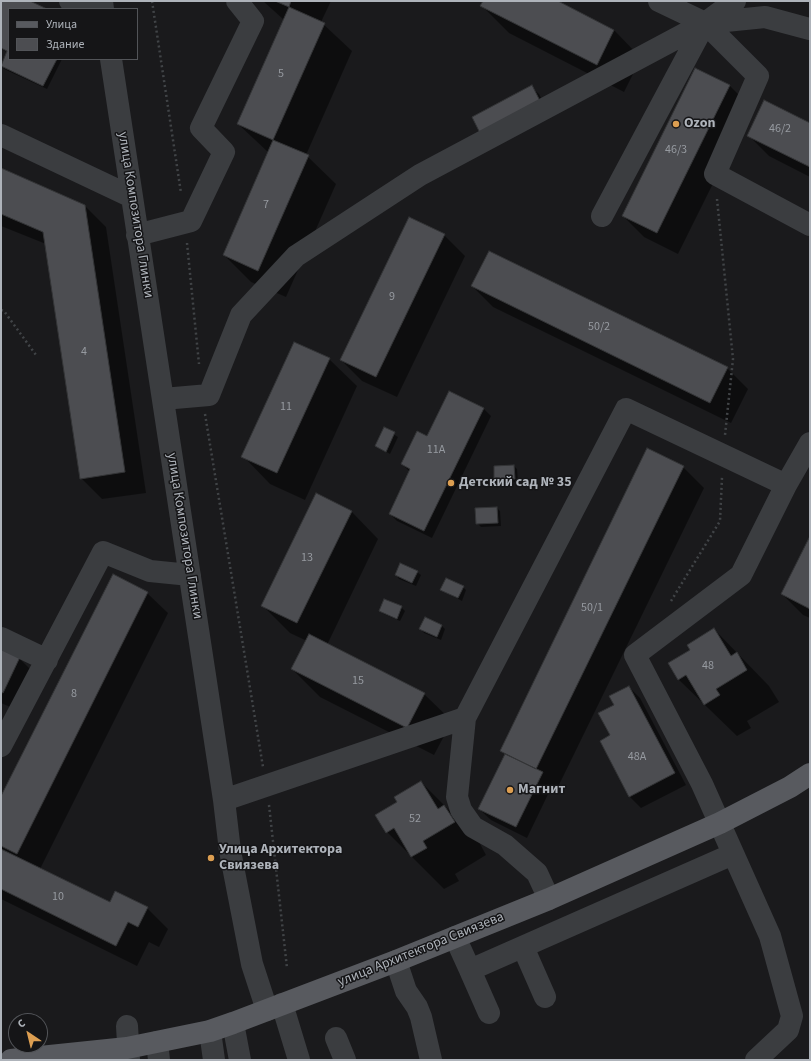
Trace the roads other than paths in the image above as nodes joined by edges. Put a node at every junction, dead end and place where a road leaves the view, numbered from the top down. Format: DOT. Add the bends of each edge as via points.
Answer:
graph roads {
  1 [pos="70,1"];
  2 [pos="237,1"];
  3 [pos="659,1"];
  4 [pos="735,1"];
  5 [pos="86,8"];
  6 [pos="705,23"];
  7 [pos="810,29"];
  8 [pos="111,60"];
  9 [pos="1,135"];
  10 [pos="132,197"];
  11 [pos="602,216"];
  12 [pos="810,225"];
  13 [pos="138,235"];
  14 [pos="163,400"];
  15 [pos="810,443"];
  16 [pos="786,485"];
  17 [pos="190,575"];
  18 [pos="1,638"];
  19 [pos="47,660"];
  20 [pos="465,718"];
  21 [pos="1,746"];
  22 [pos="810,774"];
  23 [pos="224,800"];
  24 [pos="720,823"];
  25 [pos="734,854"];
  26 [pos="549,899"];
  27 [pos="455,937"];
  28 [pos="523,947"];
  29 [pos="396,961"];
  30 [pos="470,970"];
  31 [pos="545,997"];
  32 [pos="274,1007"];
  33 [pos="489,1013"];
  34 [pos="233,1022"];
  35 [pos="127,1026"];
  36 [pos="210,1031"];
  37 [pos="336,1038"];
  38 [pos="158,1051"];
  39 [pos="128,1054"];
  40 [pos="10,1060"];
  41 [pos="214,1060"];
  42 [pos="240,1060"];
  43 [pos="299,1060"];
  44 [pos="345,1060"];
  45 [pos="431,1060"];
  46 [pos="756,1060"];
  1 -- 5 [label="street"];
  2 -- 13 [label="street" via="253,21 201,128 224,152 191,221"];
  3 -- 6 [label="street"];
  4 -- 6 [label="street"];
  6 -- 7 [label="street" via="765,17"];
  6 -- 11 [label="street"];
  6 -- 12 [label="street" via="758,76 715,174"];
  6 -- 14 [label="street" via="420,175 296,256 241,315 210,395"];
  8 -- 10 [label="street, улица Композитора Глинки"];
  9 -- 10 [label="street"];
  10 -- 13 [label="street, улица Композитора Глинки"];
  13 -- 14 [label="street, улица Композитора Глинки"];
  14 -- 17 [label="street, улица Композитора Глинки"];
  15 -- 16 [label="street"];
  16 -- 20 [label="street" via="626,409"];
  16 -- 24 [label="street" via="741,575 635,655"];
  17 -- 19 [label="street" via="150,571 103,552"];
  17 -- 23 [label="street, улица Композитора Глинки"];
  18 -- 19 [label="street"];
  19 -- 21 [label="street"];
  20 -- 23 [label="street"];
  20 -- 26 [label="street" via="457,797 462,810 473,827 505,845 537,873"];
  22 -- 24 [label="main road, улица Архитектора Свиязева"];
  23 -- 32 [label="street, улица Композитора Глинки" via="230,851 252,964"];
  24 -- 25 [label="street"];
  24 -- 26 [label="main road, улица Архитектора Свиязева"];
  25 -- 28 [label="street"];
  25 -- 46 [label="street" via="770,936 792,1016 788,1030"];
  26 -- 27 [label="main road, улица Архитектора Свиязева"];
  27 -- 29 [label="main road, улица Архитектора Свиязева"];
  27 -- 30 [label="street"];
  28 -- 30 [label="street"];
  28 -- 31 [label="street"];
  29 -- 32 [label="main road, улица Архитектора Свиязева"];
  29 -- 45 [label="street" via="406,991 421,1017"];
  30 -- 33 [label="street"];
  32 -- 34 [label="main road, улица Архитектора Свиязева"];
  32 -- 43 [label="street, улица Композитора Глинки"];
  34 -- 36 [label="main road, улица Архитектора Свиязева"];
  34 -- 42 [label="street"];
  35 -- 39 [label="street"];
  36 -- 38 [label="main road, улица Архитектора Свиязева"];
  36 -- 41 [label="street"];
  37 -- 44 [label="street"];
  38 -- 39 [label="main road, улица Архитектора Свиязева"];
  39 -- 40 [label="main road, улица Архитектора Свиязева"];
}
